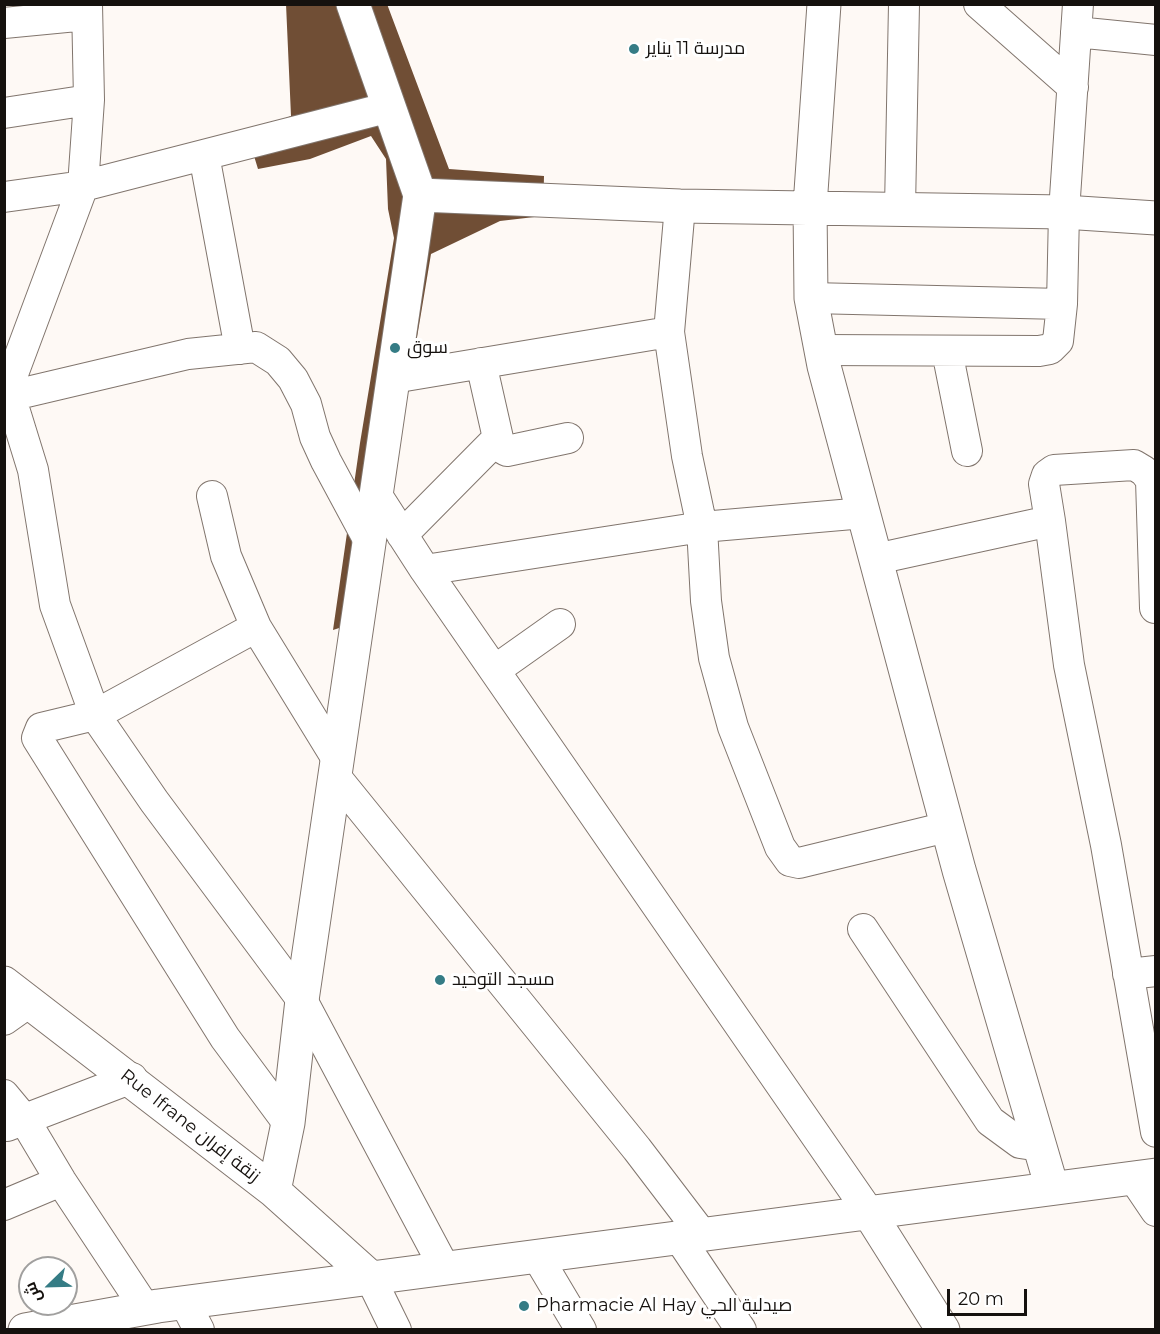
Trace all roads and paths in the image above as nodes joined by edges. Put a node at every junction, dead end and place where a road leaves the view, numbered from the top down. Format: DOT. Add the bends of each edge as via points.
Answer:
graph roads {
  1 [pos="353,4"];
  2 [pos="824,4"];
  3 [pos="904,4"];
  4 [pos="979,4"];
  5 [pos="87,10"];
  6 [pos="1077,18"];
  7 [pos="4,23"];
  8 [pos="1155,40"];
  9 [pos="1073,87"];
  10 [pos="89,100"];
  11 [pos="390,107"];
  12 [pos="4,113"];
  13 [pos="204,155"];
  14 [pos="83,186"];
  15 [pos="420,195"];
  16 [pos="4,197"];
  17 [pos="680,206"];
  18 [pos="810,206"];
  19 [pos="900,208"];
  20 [pos="1064,212"];
  21 [pos="1155,218"];
  22 [pos="811,298"];
  23 [pos="1062,304"];
  24 [pos="669,332"];
  25 [pos="240,349"];
  26 [pos="821,350"];
  27 [pos="947,351"];
  28 [pos="481,363"];
  29 [pos="393,378"];
  30 [pos="7,394"];
  31 [pos="568,438"];
  32 [pos="496,440"];
  33 [pos="966,451"];
  34 [pos="376,494"];
  35 [pos="212,496"];
  36 [pos="1154,510"];
  37 [pos="864,513"];
  38 [pos="1050,521"];
  39 [pos="702,527"];
  40 [pos="402,535"];
  41 [pos="369,541"];
  42 [pos="876,559"];
  43 [pos="425,570"];
  44 [pos="1155,608"];
  45 [pos="560,624"];
  46 [pos="256,627"];
  47 [pos="495,670"];
  48 [pos="95,715"];
  49 [pos="336,768"];
  50 [pos="947,827"];
  51 [pos="863,929"];
  52 [pos="1142,972"];
  53 [pos="302,1000"];
  54 [pos="12,1002"];
  55 [pos="132,1078"];
  56 [pos="4,1095"];
  57 [pos="288,1123"];
  58 [pos="14,1124"];
  59 [pos="1155,1132"];
  60 [pos="1040,1146"];
  61 [pos="1144,1176"];
  62 [pos="61,1181"];
  63 [pos="1052,1188"];
  64 [pos="274,1191"];
  65 [pos="4,1205"];
  66 [pos="868,1211"];
  67 [pos="1155,1211"];
  68 [pos="690,1235"];
  69 [pos="537,1256"];
  70 [pos="444,1267"];
  71 [pos="370,1277"];
  72 [pos="145,1308"];
  73 [pos="192,1316"];
  74 [pos="26,1329"];
  75 [pos="396,1329"];
  76 [pos="581,1329"];
  77 [pos="741,1329"];
  78 [pos="943,1329"];
  1 -- 11 [label="street"];
  2 -- 18 [label="street"];
  3 -- 19 [label="street"];
  4 -- 9 [label="street"];
  5 -- 7 [label="street"];
  5 -- 10 [label="street"];
  6 -- 8 [label="street"];
  6 -- 9 [label="street"];
  9 -- 20 [label="street"];
  10 -- 12 [label="street"];
  10 -- 14 [label="street"];
  11 -- 13 [label="street"];
  11 -- 15 [label="street"];
  13 -- 14 [label="street"];
  13 -- 25 [label="street"];
  14 -- 16 [label="street"];
  14 -- 30 [label="street"];
  15 -- 17 [label="street"];
  15 -- 29 [label="street"];
  17 -- 18 [label="street"];
  17 -- 24 [label="street"];
  18 -- 19 [label="street"];
  18 -- 22 [label="street"];
  19 -- 20 [label="street"];
  20 -- 21 [label="street"];
  20 -- 23 [label="street"];
  22 -- 23 [label="street"];
  22 -- 26 [label="street"];
  23 -- 27 [label="street" via="1058,341 1050,349"];
  24 -- 28 [label="street"];
  24 -- 39 [label="street"];
  25 -- 30 [label="street" via="188,354"];
  25 -- 41 [label="street" via="256,347 278,361 293,379 326,461"];
  26 -- 27 [label="street"];
  26 -- 37 [label="street"];
  27 -- 33 [label="street"];
  28 -- 29 [label="street"];
  28 -- 32 [label="street"];
  29 -- 34 [label="street"];
  30 -- 48 [label="street" via="33,470 55,605"];
  31 -- 32 [label="street" via="507,451"];
  32 -- 40 [label="street"];
  34 -- 40 [label="street"];
  34 -- 41 [label="street"];
  35 -- 46 [label="street" via="226,556"];
  36 -- 38 [label="street" via="1151,480 1134,465 1054,470 1044,484"];
  36 -- 44 [label="street"];
  37 -- 39 [label="street"];
  37 -- 42 [label="street"];
  38 -- 42 [label="street"];
  38 -- 52 [label="street" via="1069,665 1106,845"];
  39 -- 43 [label="street"];
  39 -- 50 [label="street" via="714,658 733,727 780,847 790,861 799,863"];
  40 -- 43 [label="street"];
  41 -- 49 [label="street"];
  42 -- 50 [label="street"];
  43 -- 47 [label="street"];
  45 -- 47 [label="street"];
  46 -- 48 [label="street"];
  46 -- 49 [label="street"];
  47 -- 66 [label="street"];
  48 -- 53 [label="street"];
  48 -- 57 [label="street" via="41,728 38,743 225,1038"];
  49 -- 53 [label="street"];
  49 -- 68 [label="street" via="637,1149"];
  50 -- 60 [label="street"];
  51 -- 60 [label="street" via="990,1120 1020,1143"];
  52 -- 59 [label="street"];
  53 -- 57 [label="street"];
  53 -- 70 [label="street"];
  54 -- 55 [label="street, Rue Ifrane زنقة إفران"];
  55 -- 58 [label="street"];
  55 -- 64 [label="street, Rue Ifrane زنقة إفران"];
  56 -- 58 [label="street"];
  57 -- 64 [label="street"];
  58 -- 62 [label="street"];
  60 -- 63 [label="street"];
  61 -- 63 [label="street"];
  61 -- 67 [label="street"];
  62 -- 65 [label="street"];
  62 -- 72 [label="street"];
  63 -- 66 [label="street"];
  64 -- 71 [label="street, Rue Ifrane زنقة إفران"];
  66 -- 68 [label="street"];
  66 -- 78 [label="street"];
  68 -- 69 [label="street"];
  68 -- 77 [label="street"];
  69 -- 70 [label="street"];
  69 -- 76 [label="street"];
  70 -- 71 [label="street"];
  71 -- 73 [label="street"];
  71 -- 75 [label="street"];
  72 -- 73 [label="street"];
  72 -- 74 [label="street"];
}
